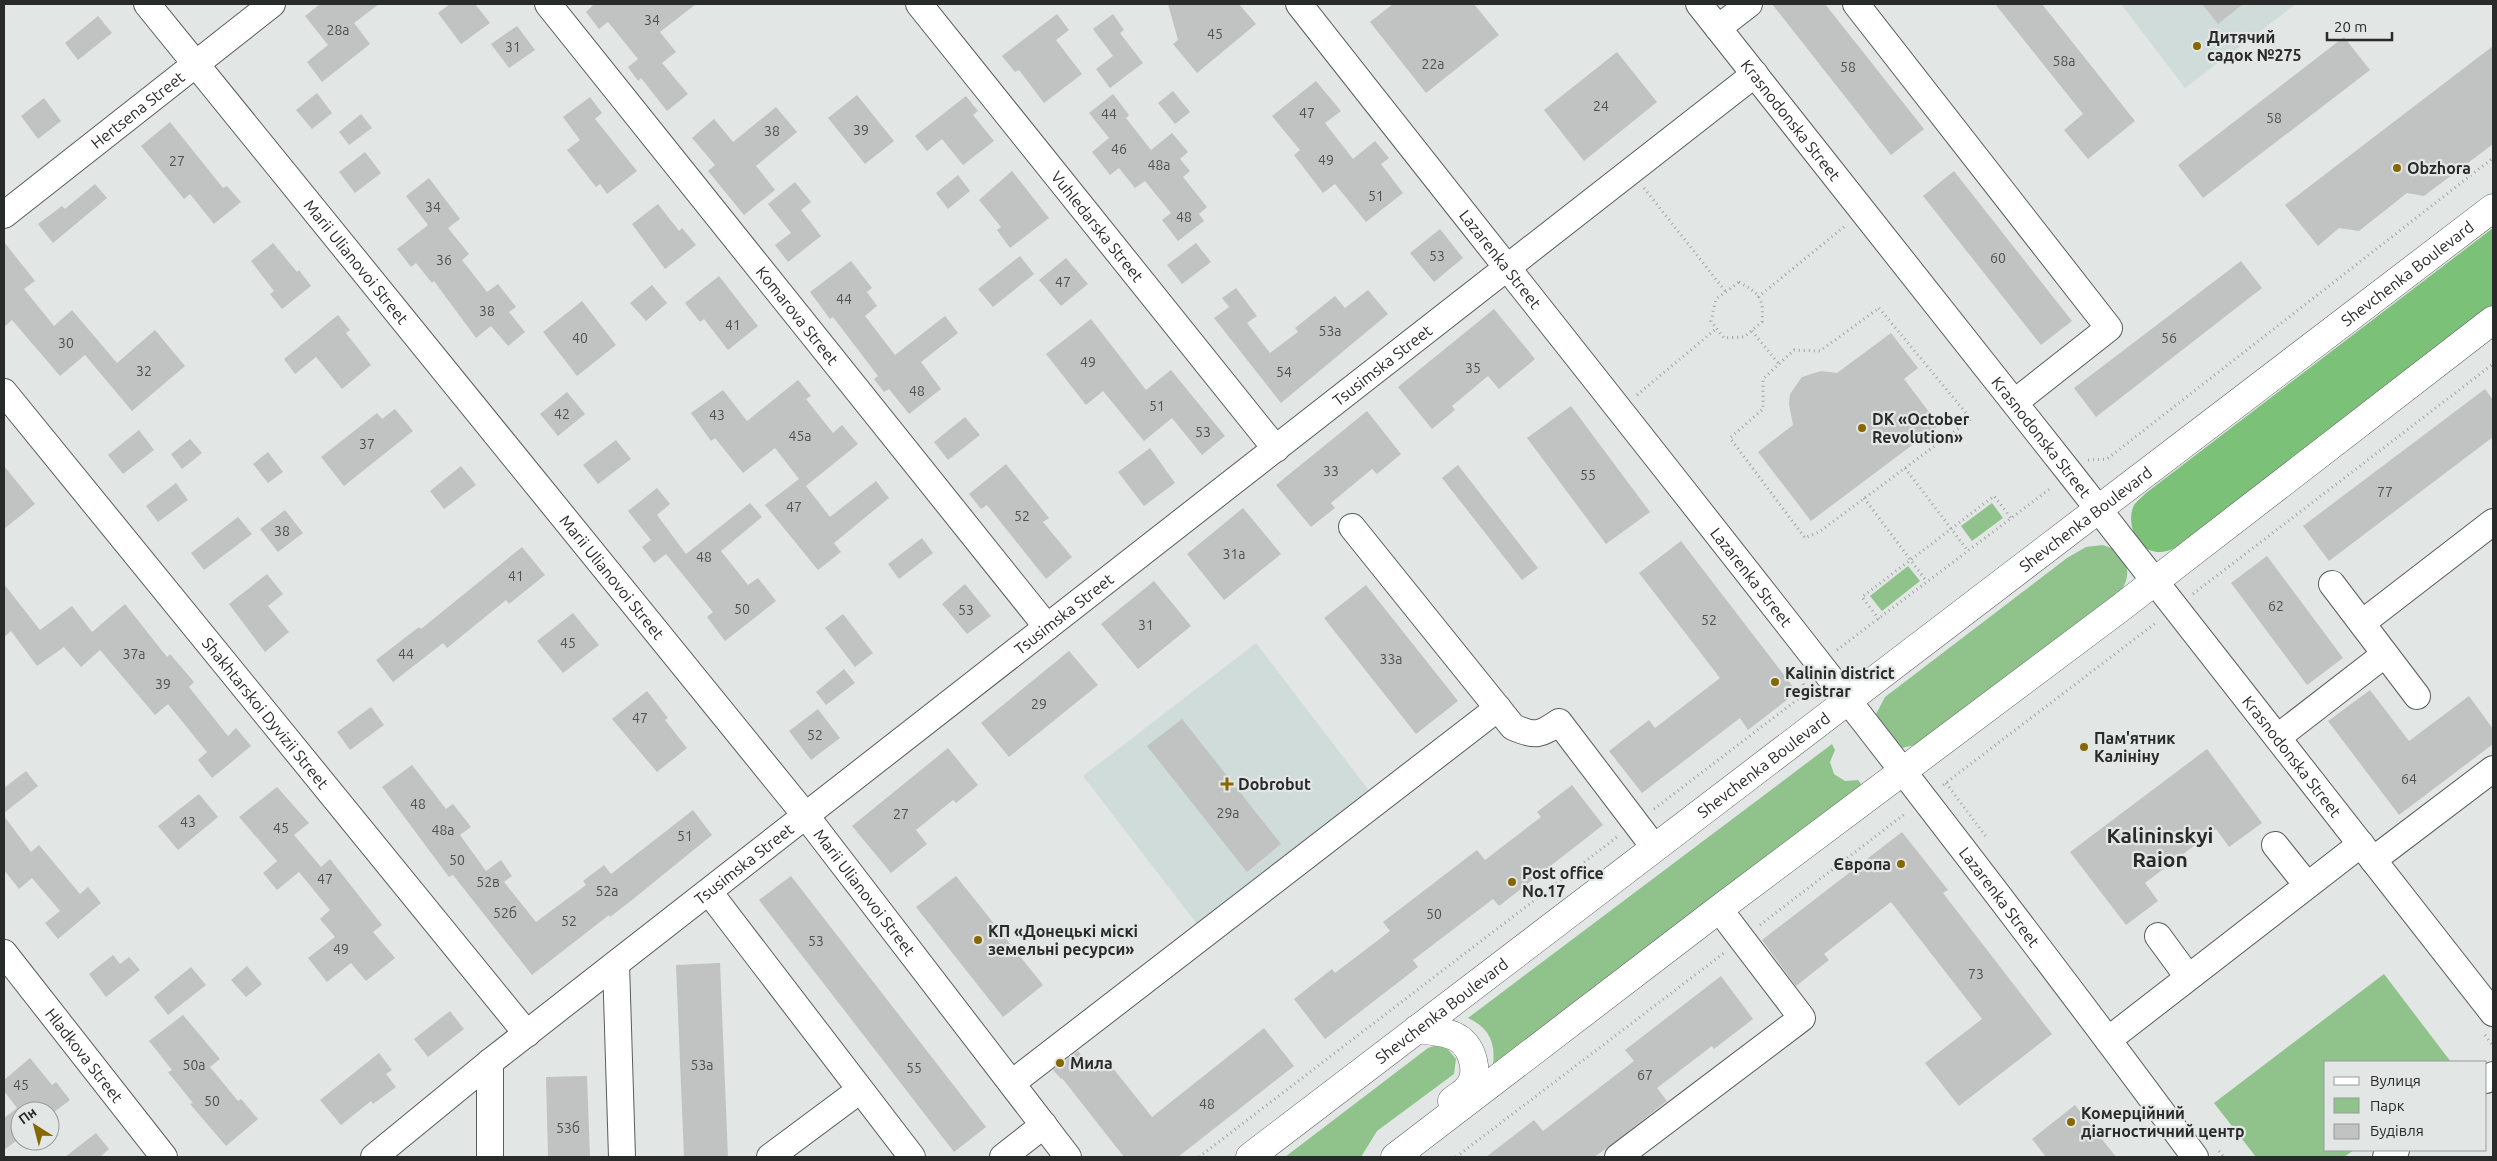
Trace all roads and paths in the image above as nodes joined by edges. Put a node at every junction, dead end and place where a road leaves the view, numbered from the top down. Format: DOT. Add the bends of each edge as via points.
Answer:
graph roads {
  1 [pos="147,4"];
  2 [pos="272,4"];
  3 [pos="548,4"];
  4 [pos="919,4"];
  5 [pos="1299,4"];
  6 [pos="1699,4"];
  7 [pos="1749,4"];
  8 [pos="1856,4"];
  9 [pos="1718,28"];
  10 [pos="196,63"];
  11 [pos="1755,74"];
  12 [pos="2493,158"];
  13 [pos="1631,172"];
  14 [pos="2493,208"];
  15 [pos="1863,211"];
  16 [pos="4,215"];
  17 [pos="1507,268"];
  18 [pos="1726,292"];
  19 [pos="1758,297"];
  20 [pos="2493,320"];
  21 [pos="1717,328"];
  22 [pos="1752,331"];
  23 [pos="1779,364"];
  24 [pos="2493,364"];
  25 [pos="4,392"];
  26 [pos="2014,402"];
  27 [pos="1618,411"];
  28 [pos="1276,449"];
  29 [pos="1905,468"];
  30 [pos="2070,473"];
  31 [pos="1864,498"];
  32 [pos="2099,511"];
  33 [pos="2011,518"];
  34 [pos="2493,522"];
  35 [pos="1352,526"];
  36 [pos="1951,528"];
  37 [pos="1968,551"];
  38 [pos="1911,560"];
  39 [pos="2155,581"];
  40 [pos="1927,582"];
  41 [pos="2332,584"];
  42 [pos="2176,607"];
  43 [pos="1879,618"];
  44 [pos="2362,623"];
  45 [pos="1047,628"];
  46 [pos="2384,655"];
  47 [pos="1818,664"];
  48 [pos="2417,696"];
  49 [pos="1847,702"];
  50 [pos="1498,708"];
  51 [pos="2278,737"];
  52 [pos="2493,769"];
  53 [pos="1902,772"];
  54 [pos="1924,800"];
  55 [pos="806,816"];
  56 [pos="1636,822"];
  57 [pos="2275,845"];
  58 [pos="1654,847"];
  59 [pos="2367,852"];
  60 [pos="2307,886"];
  61 [pos="708,892"];
  62 [pos="1719,909"];
  63 [pos="2158,936"];
  64 [pos="1741,939"];
  65 [pos="4,953"];
  66 [pos="616,964"];
  67 [pos="2188,977"];
  68 [pos="2493,1014"];
  69 [pos="1416,1029"];
  70 [pos="527,1034"];
  71 [pos="2108,1040"];
  72 [pos="490,1062"];
  73 [pos="1012,1083"];
  74 [pos="860,1090"];
  75 [pos="1044,1125"];
  76 [pos="164,1157"];
  77 [pos="374,1157"];
  78 [pos="490,1157"];
  79 [pos="622,1157"];
  80 [pos="770,1157"];
  81 [pos="912,1157"];
  82 [pos="1002,1157"];
  83 [pos="1068,1157"];
  84 [pos="1198,1157"];
  85 [pos="1250,1157"];
  86 [pos="1391,1157"];
  87 [pos="1395,1157"];
  88 [pos="1456,1157"];
  89 [pos="1618,1157"];
  90 [pos="2195,1157"];
  1 -- 10 [label="street, Marii Ulianovoi Street"];
  2 -- 10 [label="street, Hertsena Street"];
  3 -- 45 [label="street, Komarova Street"];
  4 -- 28 [label="street, Vuhledarska Street"];
  5 -- 17 [label="street, Lazarenka Street"];
  6 -- 9 [label="street, Krasnodonska Street"];
  7 -- 9 [label="street"];
  8 -- 26 [label="street" via="2109,328"];
  9 -- 11 [label="street, Krasnodonska Street"];
  10 -- 16 [label="street, Hertsena Street"];
  10 -- 55 [label="street, Marii Ulianovoi Street"];
  11 -- 13 [label="street, Tsusimska Street"];
  11 -- 15 [label="street, Krasnodonska Street"];
  12 -- 30 [label="path" via="2107,459 2090,458"];
  13 -- 17 [label="street, Tsusimska Street"];
  13 -- 18 [label="path"];
  14 -- 32 [label="main road, Shevchenka Boulevard"];
  15 -- 19 [label="path"];
  15 -- 26 [label="street, Krasnodonska Street"];
  17 -- 27 [label="street, Lazarenka Street"];
  17 -- 28 [label="street, Tsusimska Street"];
  18 -- 19 [label="path" via="1739,282 1754,290"];
  18 -- 21 [label="path" via="1716,299 1711,321"];
  19 -- 22 [label="path" via="1763,305 1762,322"];
  20 -- 39 [label="main road"];
  21 -- 22 [label="path" via="1724,338 1744,337"];
  21 -- 27 [label="path"];
  22 -- 23 [label="path"];
  23 -- 29 [label="path" via="1794,350 1820,351 1879,308 1971,419"];
  23 -- 31 [label="path" via="1763,379 1763,409 1730,438 1805,538 1819,532"];
  24 -- 42 [label="path"];
  25 -- 70 [label="street, Shakhtarskoi Dyvizii Street"];
  26 -- 30 [label="street, Krasnodonska Street"];
  27 -- 47 [label="street, Lazarenka Street"];
  28 -- 45 [label="street, Tsusimska Street"];
  29 -- 31 [label="path"];
  29 -- 36 [label="path"];
  30 -- 32 [label="street, Krasnodonska Street"];
  30 -- 33 [label="path"];
  31 -- 38 [label="path"];
  32 -- 39 [label="street, Krasnodonska Street"];
  32 -- 49 [label="main road, Shevchenka Boulevard"];
  33 -- 36 [label="path" via="1994,496"];
  33 -- 37 [label="path"];
  34 -- 44 [label="street"];
  35 -- 50 [label="street"];
  36 -- 37 [label="path"];
  36 -- 38 [label="path"];
  37 -- 40 [label="path"];
  38 -- 40 [label="path"];
  38 -- 43 [label="path" via="1862,597"];
  39 -- 42 [label="street, Krasnodonska Street"];
  39 -- 53 [label="main road"];
  40 -- 43 [label="path"];
  41 -- 44 [label="street"];
  42 -- 51 [label="street, Krasnodonska Street"];
  42 -- 54 [label="path"];
  43 -- 47 [label="path"];
  44 -- 46 [label="street"];
  45 -- 55 [label="street, Tsusimska Street"];
  46 -- 48 [label="street"];
  46 -- 51 [label="street"];
  47 -- 49 [label="street, Lazarenka Street"];
  47 -- 56 [label="path" via="1801,676 1806,693"];
  49 -- 53 [label="street, Lazarenka Street"];
  49 -- 58 [label="main road, Shevchenka Boulevard"];
  50 -- 56 [label="street" via="1513,727 1529,734 1542,734 1559,722"];
  50 -- 73 [label="street"];
  51 -- 59 [label="street, Krasnodonska Street"];
  52 -- 59 [label="street"];
  53 -- 54 [label="street, Lazarenka Street"];
  53 -- 62 [label="main road"];
  54 -- 64 [label="path"];
  54 -- 71 [label="street, Lazarenka Street"];
  55 -- 61 [label="street, Tsusimska Street"];
  55 -- 73 [label="street, Marii Ulianovoi Street"];
  56 -- 58 [label="street"];
  56 -- 84 [label="path"];
  57 -- 60 [label="street"];
  58 -- 69 [label="main road, Shevchenka Boulevard"];
  59 -- 60 [label="street"];
  59 -- 68 [label="street, Krasnodonska Street"];
  60 -- 67 [label="street"];
  61 -- 66 [label="street, Tsusimska Street"];
  61 -- 74 [label="street"];
  62 -- 64 [label="street"];
  62 -- 87 [label="main road"];
  63 -- 67 [label="street"];
  64 -- 88 [label="path"];
  64 -- 89 [label="street" via="1802,1018"];
  65 -- 76 [label="street, Hladkova Street"];
  66 -- 70 [label="street, Tsusimska Street"];
  66 -- 79 [label="street"];
  67 -- 71 [label="street"];
  69 -- 85 [label="main road, Shevchenka Boulevard"];
  69 -- 86 [label="main road" via="1447,1033 1466,1045 1472,1056 1472,1079 1468,1088 1401,1139"];
  70 -- 72 [label="street, Tsusimska Street"];
  71 -- 90 [label="street, Lazarenka Street"];
  72 -- 77 [label="street, Tsusimska Street"];
  72 -- 78 [label="street"];
  73 -- 75 [label="street, Marii Ulianovoi Street"];
  74 -- 80 [label="street"];
  74 -- 81 [label="street"];
  75 -- 82 [label="street"];
  75 -- 83 [label="street, Marii Ulianovoi Street"];
}
